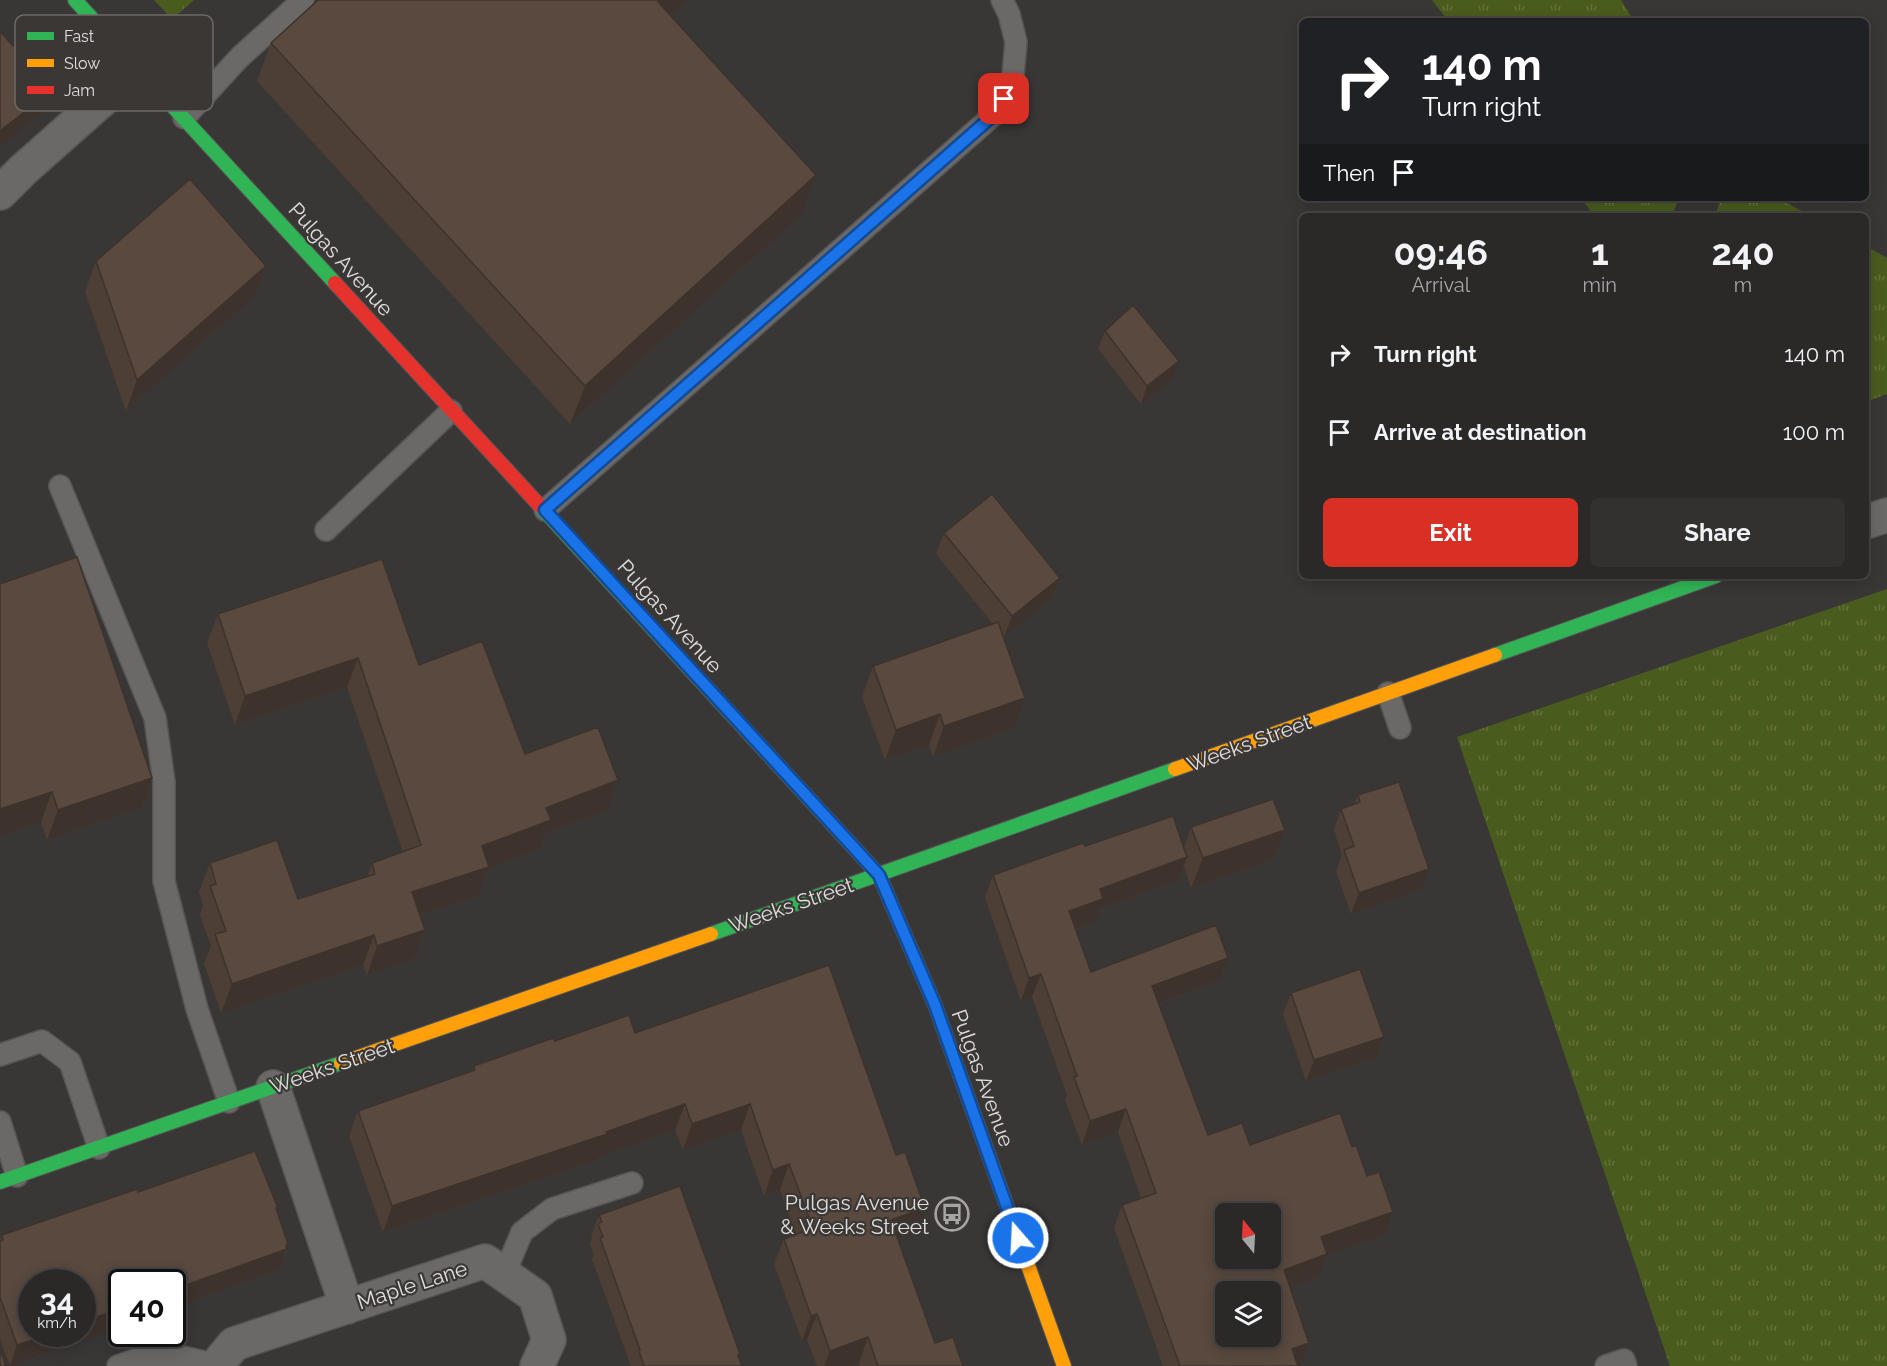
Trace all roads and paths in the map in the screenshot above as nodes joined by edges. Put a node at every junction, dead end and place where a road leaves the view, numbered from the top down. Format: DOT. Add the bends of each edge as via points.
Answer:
graph roads {
  1 [pos="75,0"];
  2 [pos="303,0"];
  3 [pos="1002,0"];
  4 [pos="88,15"];
  5 [pos="213,86"];
  6 [pos="90,111"];
  7 [pos="177,111"];
  8 [pos="190,111"];
  9 [pos="184,118"];
  10 [pos="0,193"];
  11 [pos="451,411"];
  12 [pos="60,486"];
  13 [pos="545,510"];
  14 [pos="1887,515"];
  15 [pos="1869,521"];
  16 [pos="326,530"];
  17 [pos="1708,579"];
  18 [pos="1388,693"];
  19 [pos="1401,728"];
  20 [pos="879,875"];
  21 [pos="0,1055"];
  22 [pos="273,1087"];
  23 [pos="229,1102"];
  24 [pos="0,1122"];
  25 [pos="99,1148"];
  26 [pos="8,1179"];
  27 [pos="632,1183"];
  28 [pos="504,1275"];
  29 [pos="347,1307"];
  30 [pos="118,1366"];
  31 [pos="216,1366"];
  32 [pos="537,1366"];
  33 [pos="1064,1366"];
  34 [pos="1606,1366"];
  35 [pos="1626,1366"];
  1 -- 4 [label="street, Pulgas Avenue"];
  2 -- 5 [label="lane"];
  3 -- 13 [label="lane" via="1016,42 1012,86 997,112"];
  6 -- 10 [label="street"];
  7 -- 9 [label="street, Pulgas Avenue"];
  8 -- 9 [label="lane"];
  9 -- 11 [label="street, Pulgas Avenue"];
  11 -- 13 [label="street, Pulgas Avenue"];
  11 -- 16 [label="lane"];
  12 -- 23 [label="lane" via="155,718 164,782 164,881 197,1009"];
  13 -- 20 [label="street, Pulgas Avenue"];
  14 -- 15 [label="street"];
  17 -- 18 [label="street, Weeks Street"];
  18 -- 19 [label="lane"];
  18 -- 20 [label="street, Weeks Street"];
  20 -- 22 [label="street, Weeks Street"];
  20 -- 33 [label="street, Pulgas Avenue" via="935,1005"];
  21 -- 25 [label="lane" via="42,1041 70,1062"];
  22 -- 23 [label="street, Weeks Street"];
  22 -- 29 [label="street, Maple Lane"];
  23 -- 25 [label="street, Weeks Street"];
  24 -- 26 [label="lane"];
  25 -- 26 [label="street, Weeks Street"];
  27 -- 28 [label="lane" via="552,1209 522,1232"];
  28 -- 29 [label="street, Maple Lane" via="485,1261"];
  28 -- 32 [label="street, Maple Lane" via="536,1296 549,1340"];
  29 -- 31 [label="street, Maple Lane" via="234,1344"];
  30 -- 31 [label="lane" via="146,1356 178,1356"];
  34 -- 35 [label="lane" via="1624,1360"];
}
